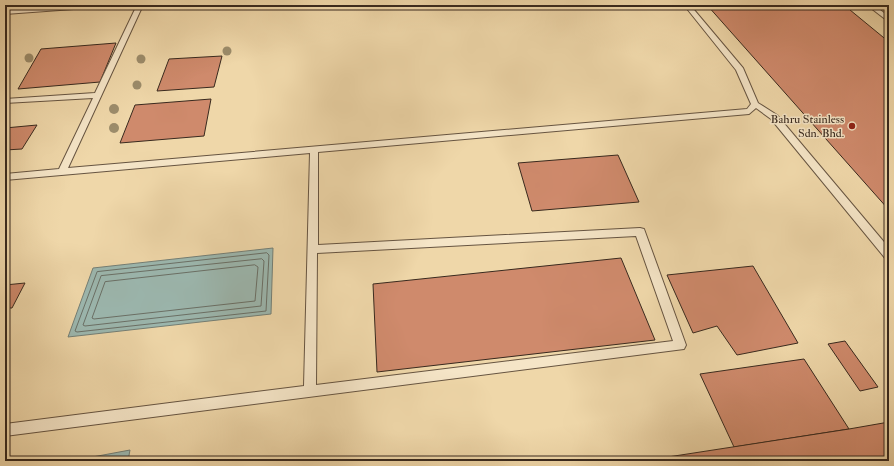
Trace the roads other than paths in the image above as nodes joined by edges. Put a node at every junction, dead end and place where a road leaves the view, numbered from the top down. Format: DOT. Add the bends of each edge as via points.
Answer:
graph roads {
  1 [pos="101,5"];
  2 [pos="140,5"];
  3 [pos="687,5"];
  4 [pos="870,5"];
  5 [pos="5,12"];
  6 [pos="889,20"];
  7 [pos="98,95"];
  8 [pos="5,100"];
  9 [pos="755,104"];
  10 [pos="314,150"];
  11 [pos="62,172"];
  12 [pos="5,177"];
  13 [pos="312,249"];
  14 [pos="889,255"];
  15 [pos="310,391"];
  16 [pos="5,430"];
  1 -- 5 [label="lane"];
  2 -- 7 [label="lane"];
  3 -- 9 [label="lane" via="740,70"];
  4 -- 6 [label="lane"];
  7 -- 8 [label="lane"];
  7 -- 11 [label="lane"];
  9 -- 10 [label="lane" via="748,111"];
  9 -- 14 [label="lane" via="774,117"];
  10 -- 11 [label="lane"];
  10 -- 13 [label="lane"];
  11 -- 12 [label="lane"];
  13 -- 15 [label="lane"];
  13 -- 15 [label="lane" via="640,232 680,345"];
  15 -- 16 [label="lane"];
}
